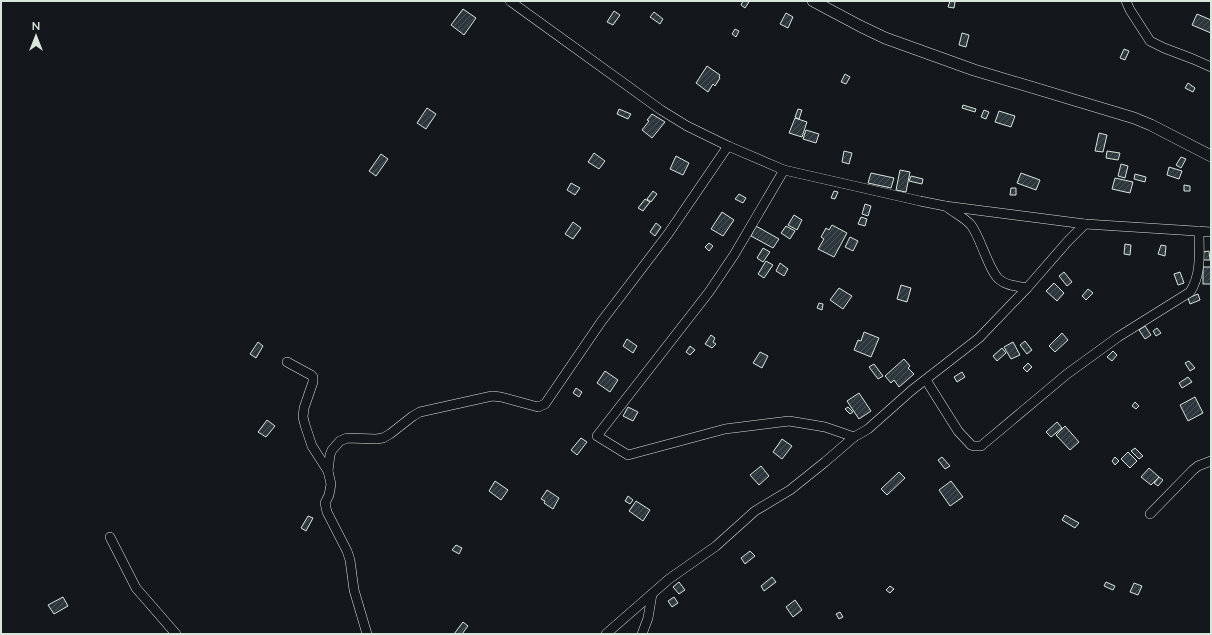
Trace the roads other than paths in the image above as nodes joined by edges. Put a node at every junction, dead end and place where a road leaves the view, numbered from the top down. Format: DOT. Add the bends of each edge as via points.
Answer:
graph roads {
  1 [pos="510,1"];
  2 [pos="813,1"];
  3 [pos="1126,1"];
  4 [pos="1211,67"];
  5 [pos="728,146"];
  6 [pos="1211,156"];
  7 [pos="784,170"];
  8 [pos="945,206"];
  9 [pos="1085,224"];
  10 [pos="1199,231"];
  11 [pos="1211,232"];
  12 [pos="1027,288"];
  13 [pos="287,362"];
  14 [pos="926,380"];
  15 [pos="854,437"];
  16 [pos="1211,461"];
  17 [pos="328,471"];
  18 [pos="1150,514"];
  19 [pos="110,537"];
  20 [pos="652,594"];
  21 [pos="176,634"];
  22 [pos="367,634"];
  23 [pos="606,634"];
  24 [pos="642,634"];
  1 -- 5 [label="street" via="661,110"];
  2 -- 6 [label="street" via="885,38 974,70 1134,118"];
  3 -- 4 [label="street" via="1150,40"];
  5 -- 7 [label="street"];
  5 -- 17 [label="street" via="545,404 538,407 492,396 420,412 382,438 347,438 340,441 330,455"];
  7 -- 8 [label="street"];
  7 -- 15 [label="street" via="717,280 597,436 628,455 725,428 789,421 825,427"];
  8 -- 9 [label="street"];
  8 -- 12 [label="street" via="971,226 992,270 1000,280 1006,284"];
  9 -- 10 [label="street"];
  9 -- 12 [label="street"];
  10 -- 11 [label="street"];
  10 -- 14 [label="street" via="1198,273 1190,292 1118,337 1067,374 981,446 974,446 958,431"];
  12 -- 14 [label="street" via="979,338"];
  13 -- 17 [label="street" via="313,377 303,417 312,446"];
  14 -- 15 [label="street" via="878,422"];
  15 -- 20 [label="street" via="790,490 755,511 716,546"];
  16 -- 18 [label="street" via="1192,470"];
  17 -- 22 [label="street" via="331,484 325,503 327,512 350,560 354,590"];
  19 -- 21 [label="street" via="136,588"];
  20 -- 23 [label="street"];
  20 -- 24 [label="street"];
}
